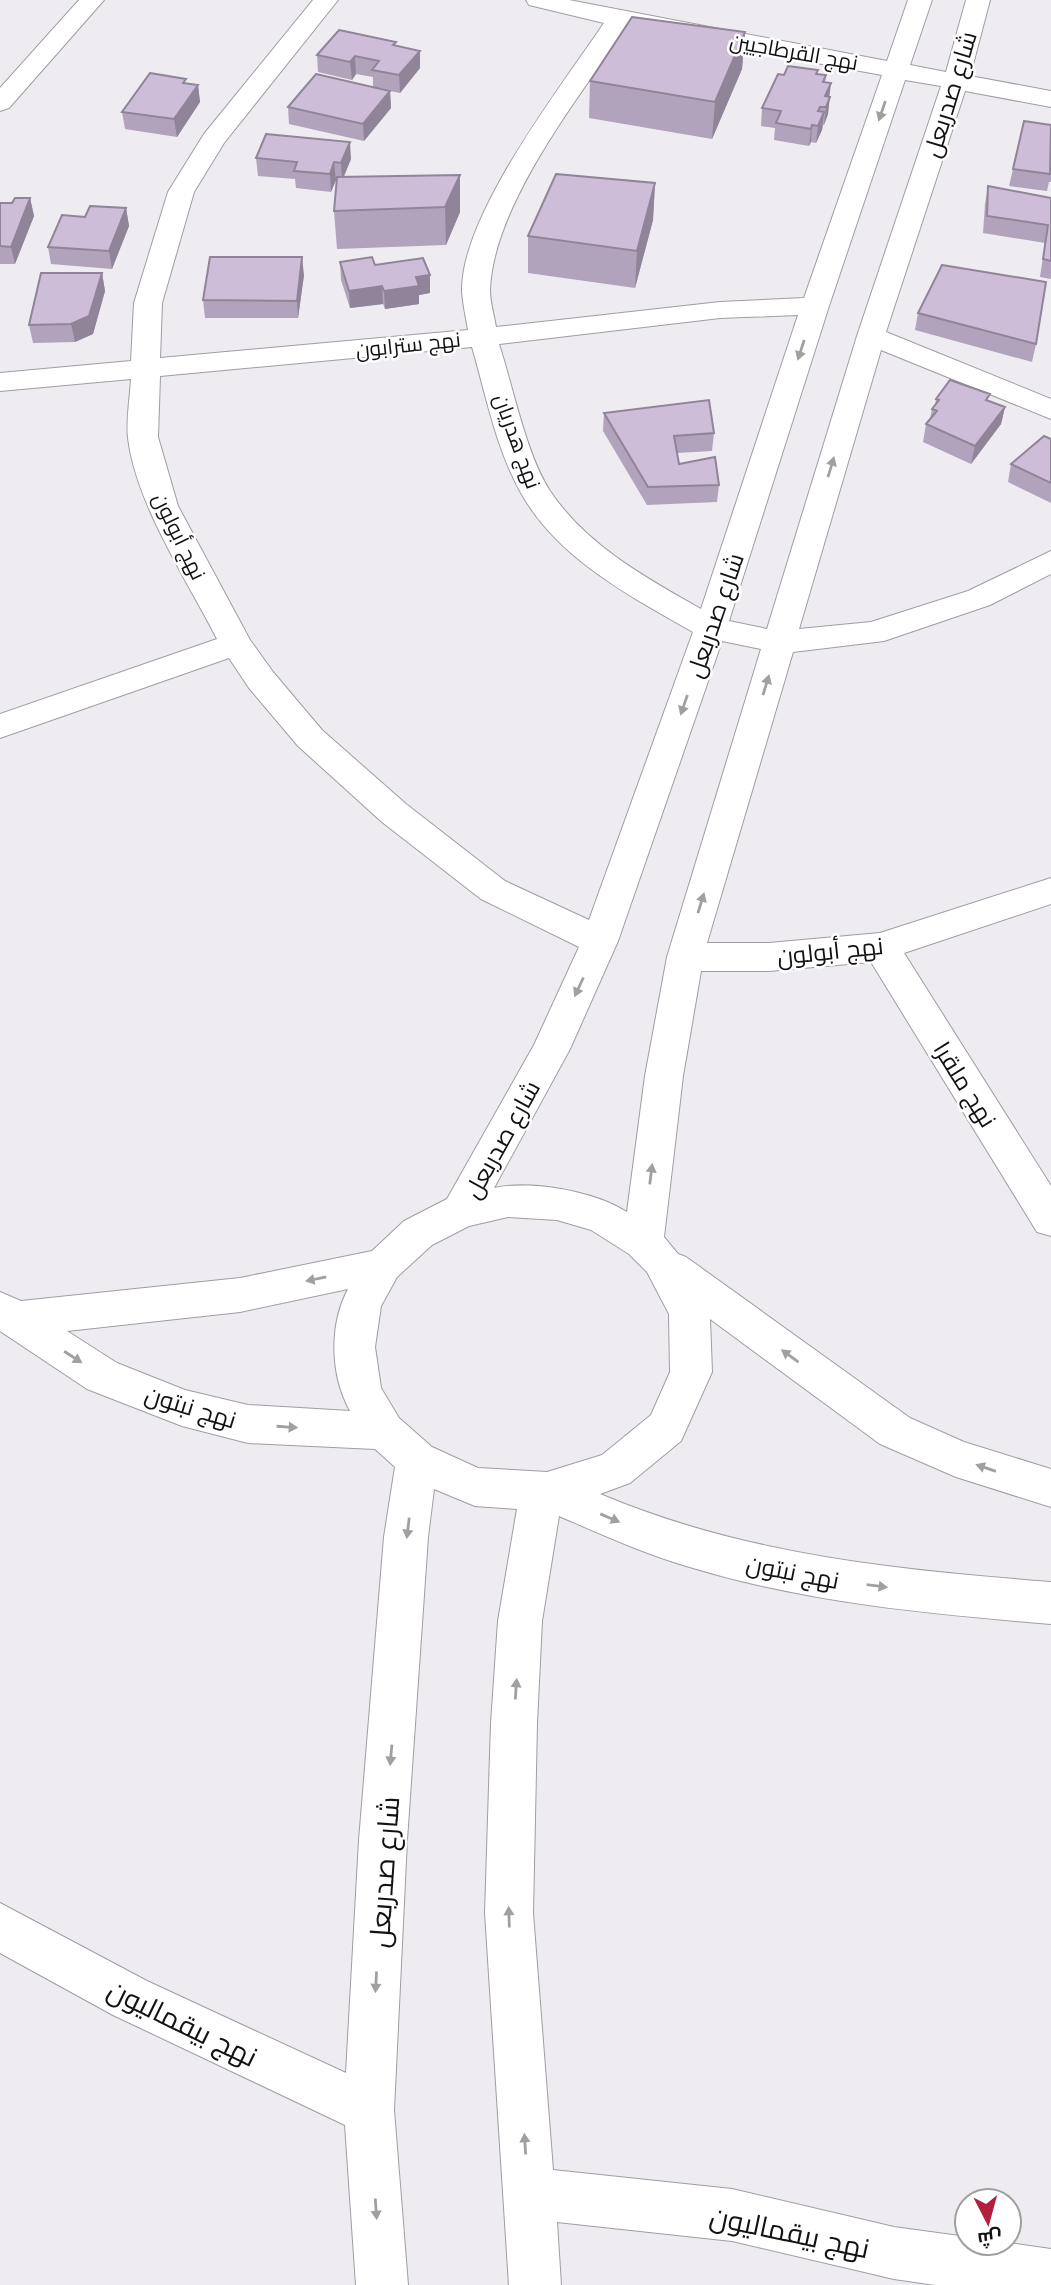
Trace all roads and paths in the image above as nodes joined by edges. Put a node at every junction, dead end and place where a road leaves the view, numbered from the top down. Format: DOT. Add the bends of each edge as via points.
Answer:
graph roads {
  1 [pos="92,0"];
  2 [pos="326,0"];
  3 [pos="538,0"];
  4 [pos="920,0"];
  5 [pos="978,0"];
  6 [pos="620,19"];
  7 [pos="897,69"];
  8 [pos="956,80"];
  9 [pos="1051,99"];
  10 [pos="0,103"];
  11 [pos="815,306"];
  12 [pos="871,336"];
  13 [pos="483,337"];
  14 [pos="144,370"];
  15 [pos="0,382"];
  16 [pos="1051,410"];
  17 [pos="1051,561"];
  18 [pos="711,628"];
  19 [pos="779,642"];
  20 [pos="236,644"];
  21 [pos="0,726"];
  22 [pos="1051,891"];
  23 [pos="600,941"];
  24 [pos="881,947"];
  25 [pos="685,957"];
  26 [pos="461,1211"];
  27 [pos="1051,1220"];
  28 [pos="652,1251"];
  29 [pos="383,1265"];
  30 [pos="8,1314"];
  31 [pos="400,1446"];
  32 [pos="1051,1488"];
  33 [pos="544,1492"];
  34 [pos="1051,1603"];
  35 [pos="0,1927"];
  36 [pos="369,2110"];
  37 [pos="529,2193"];
  38 [pos="1051,2275"];
  39 [pos="382,2285"];
  40 [pos="535,2285"];
  1 -- 10 [label="street"];
  2 -- 14 [label="street, نهج أبولون" via="213,140 181,192 148,303"];
  3 -- 6 [label="street, نهج القرطاجيين"];
  4 -- 7 [label="street, شارع صدربعل"];
  5 -- 8 [label="street, شارع صدربعل"];
  6 -- 7 [label="street, نهج القرطاجيين"];
  6 -- 13 [label="street, نهج هدريان" via="532,148 484,245 476,291"];
  7 -- 8 [label="street, نهج القرطاجيين"];
  7 -- 11 [label="street, شارع صدربعل, one-way"];
  8 -- 9 [label="street, نهج القرطاجيين"];
  8 -- 12 [label="street, شارع صدربعل"];
  11 -- 13 [label="street, نهج سترابون" via="720,310"];
  11 -- 18 [label="street, شارع صدربعل, one-way"];
  12 -- 16 [label="street"];
  19 -- 12 [label="street, شارع صدربعل, one-way"];
  13 -- 14 [label="street, نهج سترابون"];
  13 -- 18 [label="street, نهج هدريان" via="521,462 536,493 557,520 638,587"];
  14 -- 15 [label="street, نهج سترابون"];
  14 -- 20 [label="street, نهج أبولون" via="143,438 150,471 163,506"];
  17 -- 19 [label="street, نهج هدريان" via="979,598 873,633"];
  18 -- 19 [label="street, نهج هدريان"];
  18 -- 23 [label="street, شارع صدربعل, one-way"];
  25 -- 19 [label="street, شارع صدربعل, one-way"];
  20 -- 21 [label="street"];
  20 -- 23 [label="street, نهج أبولون" via="310,738 394,813 493,890"];
  22 -- 24 [label="street, نهج أبولون"];
  23 -- 26 [label="street, شارع صدربعل, one-way" via="551,1049"];
  24 -- 25 [label="street, نهج أبولون" via="769,957"];
  24 -- 27 [label="street, نهج ملقرا"];
  28 -- 25 [label="street, شارع صدربعل, one-way" via="664,1076"];
  26 -- 28 [label="street" via="508,1201 557,1204 603,1217"];
  26 -- 29 [label="street" via="418,1233"];
  32 -- 28 [label="street, one-way" via="956,1458 894,1431"];
  28 -- 33 [label="street" via="690,1313 691,1372 666,1428 615,1470"];
  29 -- 30 [label="street, نهج نبتون, one-way" via="240,1295"];
  29 -- 31 [label="street" via="361,1304 354,1347 361,1391"];
  30 -- 31 [label="street, نهج نبتون, one-way" via="102,1376 182,1408 248,1424"];
  31 -- 33 [label="street" via="475,1487"];
  31 -- 36 [label="street, شارع صدربعل, one-way" via="406,1537"];
  33 -- 34 [label="street, نهج نبتون, one-way" via="710,1554 815,1578"];
  37 -- 33 [label="street, one-way" via="509,1913 520,1621"];
  35 -- 36 [label="street, نهج بيقماليون" via="130,1998"];
  36 -- 39 [label="street, شارع صدربعل, one-way"];
  37 -- 38 [label="street, نهج بيقماليون" via="732,2215 894,2253"];
  37 -- 40 [label="street"];
}
